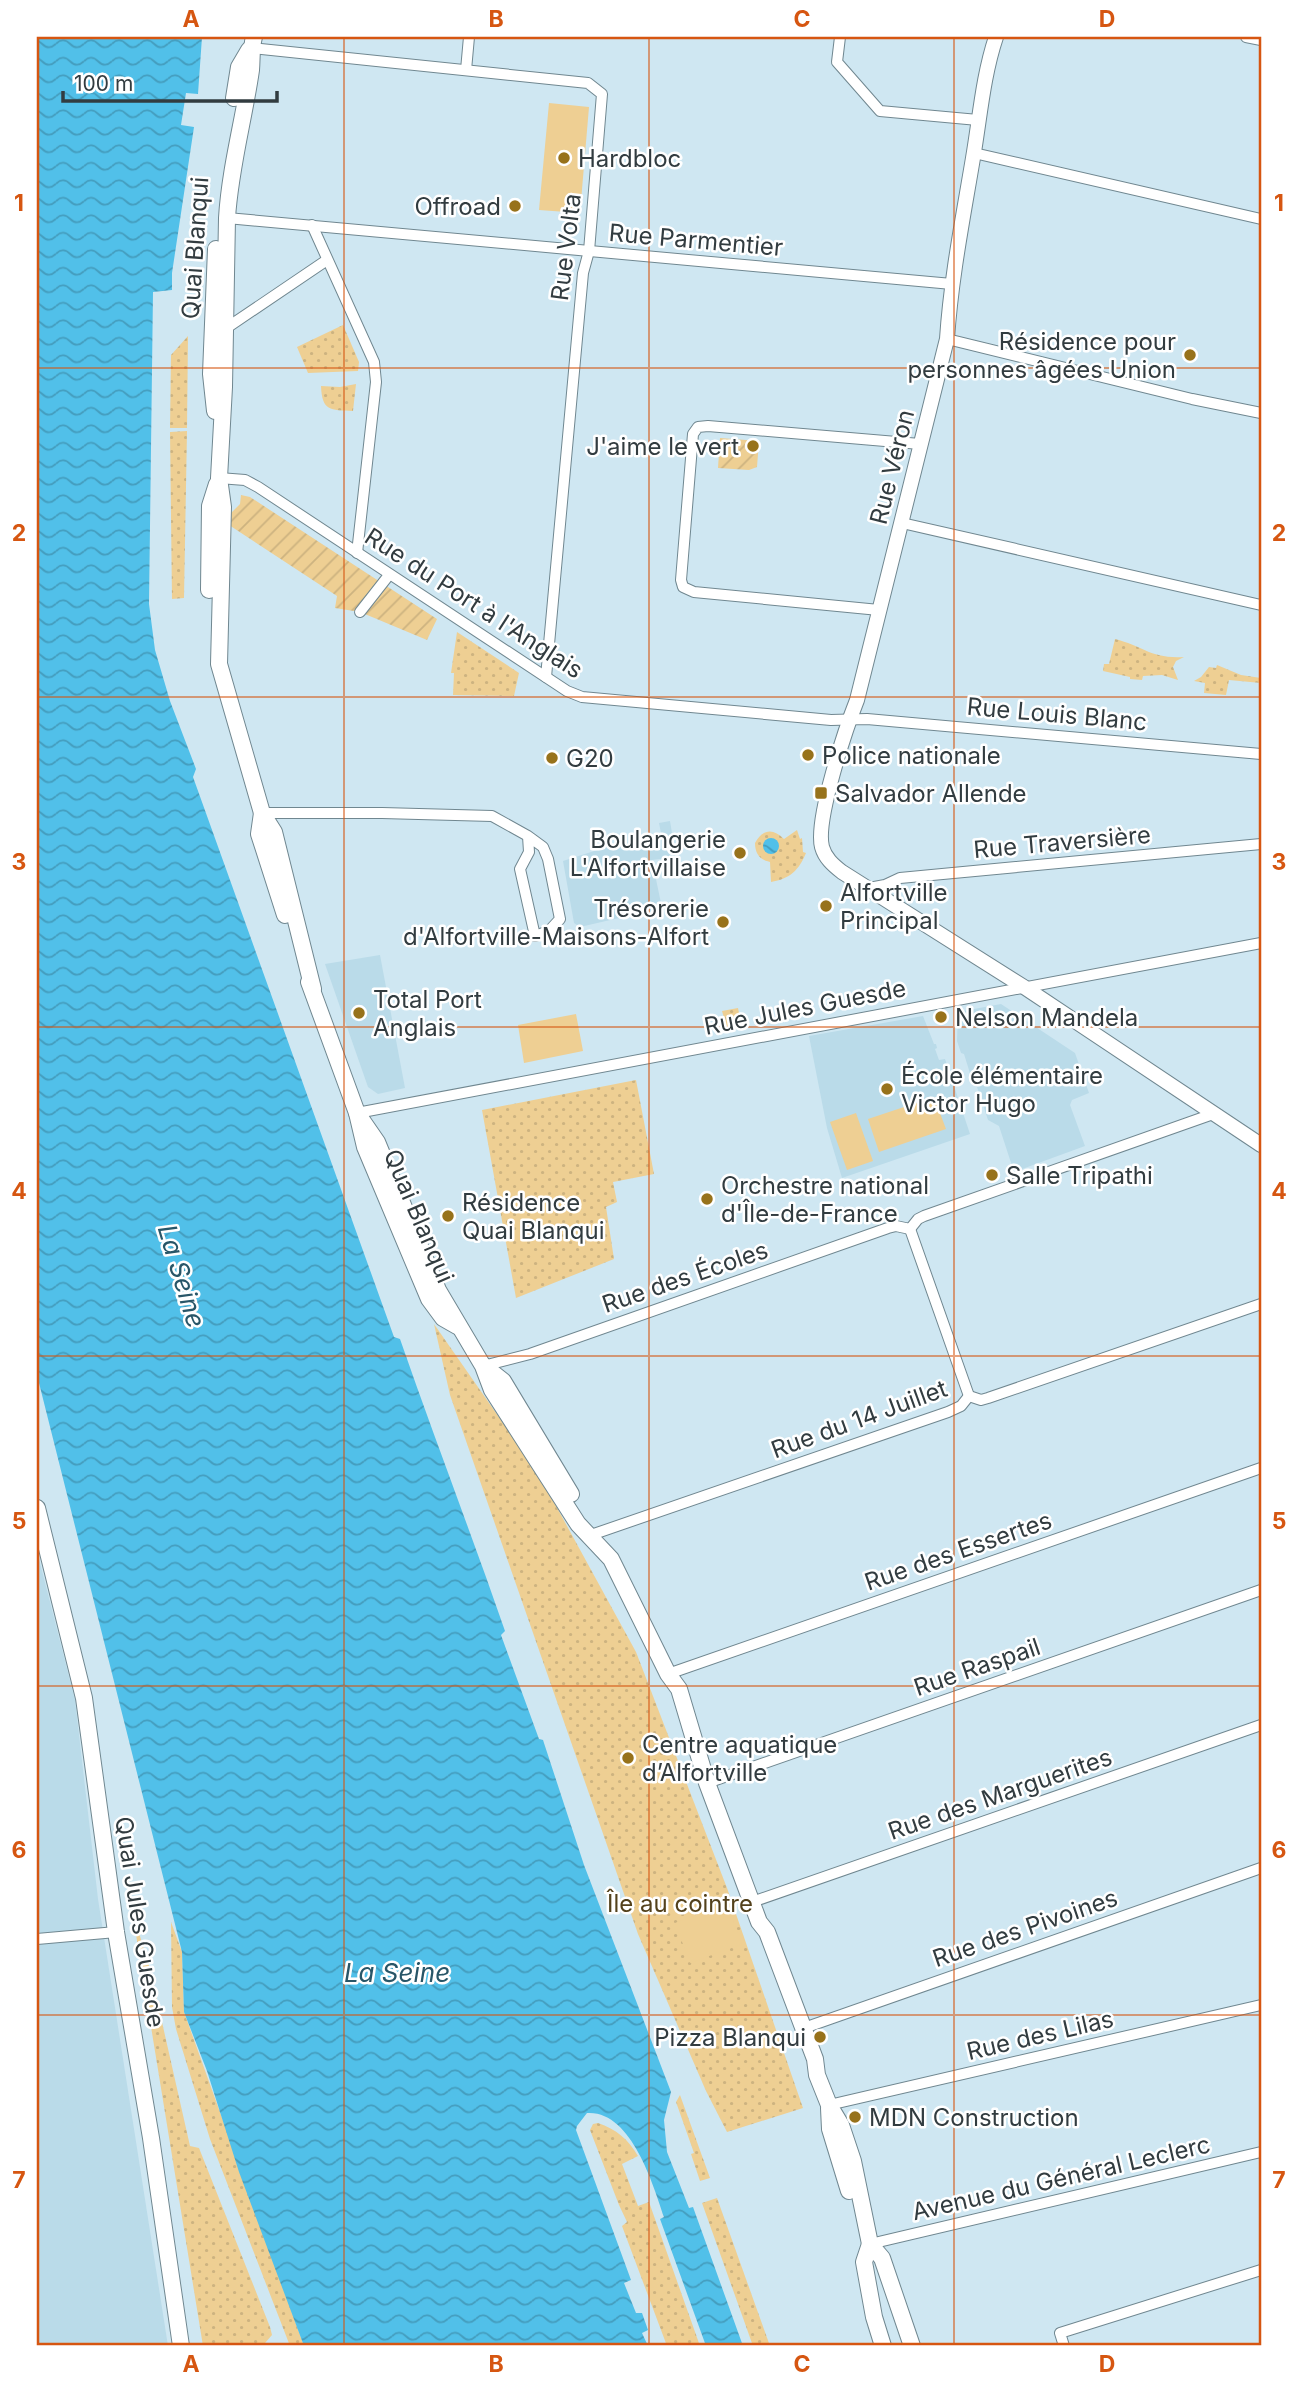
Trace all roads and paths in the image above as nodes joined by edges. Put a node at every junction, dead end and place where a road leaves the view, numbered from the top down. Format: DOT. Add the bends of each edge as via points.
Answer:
graph roads {
  1 [pos="469,37"];
  2 [pos="840,37"];
  3 [pos="996,37"];
  4 [pos="1246,37"];
  5 [pos="1261,40"];
  6 [pos="252,43"];
  7 [pos="466,70"];
  8 [pos="978,120"];
  9 [pos="974,153"];
  10 [pos="226,218"];
  11 [pos="1261,219"];
  12 [pos="312,225"];
  13 [pos="589,251"];
  14 [pos="327,260"];
  15 [pos="952,284"];
  16 [pos="225,329"];
  17 [pos="947,339"];
  18 [pos="1261,414"];
  19 [pos="920,444"];
  20 [pos="220,454"];
  21 [pos="219,478"];
  22 [pos="902,523"];
  23 [pos="357,553"];
  24 [pos="390,575"];
  25 [pos="1261,605"];
  26 [pos="879,610"];
  27 [pos="360,612"];
  28 [pos="546,677"];
  29 [pos="849,720"];
  30 [pos="1261,754"];
  31 [pos="261,813"];
  32 [pos="528,836"];
  33 [pos="1261,844"];
  34 [pos="869,888"];
  35 [pos="1261,943"];
  36 [pos="1024,987"];
  37 [pos="357,1113"];
  38 [pos="1213,1114"];
  39 [pos="1261,1145"];
  40 [pos="910,1229"];
  41 [pos="1261,1304"];
  42 [pos="483,1366"];
  43 [pos="969,1396"];
  44 [pos="1261,1468"];
  45 [pos="37,1508"];
  46 [pos="588,1536"];
  47 [pos="1261,1590"];
  48 [pos="668,1674"];
  49 [pos="1261,1726"];
  50 [pos="707,1783"];
  51 [pos="1261,1868"];
  52 [pos="752,1902"];
  53 [pos="759,1922"];
  54 [pos="117,1932"];
  55 [pos="37,1939"];
  56 [pos="1261,2005"];
  57 [pos="804,2028"];
  58 [pos="817,2075"];
  59 [pos="829,2105"];
  60 [pos="1261,2152"];
  61 [pos="870,2244"];
  62 [pos="1261,2270"];
  63 [pos="181,2346"];
  64 [pos="883,2346"];
  65 [pos="912,2346"];
  66 [pos="1064,2346"];
  1 -- 7 [label="street"];
  2 -- 8 [label="street" via="837,62 880,111"];
  3 -- 8 [label="street, Rue Véron"];
  4 -- 5 [label="street"];
  6 -- 7 [label="street, Rue Volta"];
  6 -- 10 [label="main road, Quai Blanqui"];
  6 -- 20 [label="main road, Quai Blanqui" via="239,67 217,216 211,374"];
  7 -- 13 [label="street, Rue Volta" via="588,83 602,94"];
  8 -- 9 [label="street, Rue Véron"];
  9 -- 11 [label="street"];
  9 -- 15 [label="street, Rue Véron"];
  10 -- 12 [label="street, Rue Parmentier"];
  10 -- 16 [label="main road, Quai Blanqui"];
  12 -- 13 [label="street, Rue Parmentier"];
  12 -- 14 [label="street"];
  13 -- 15 [label="street, Rue Parmentier"];
  13 -- 28 [label="street, Rue Volta"];
  14 -- 16 [label="street"];
  14 -- 23 [label="street" via="374,362 376,382"];
  15 -- 17 [label="street, Rue Véron"];
  16 -- 20 [label="main road, Quai Blanqui"];
  17 -- 18 [label="street"];
  17 -- 19 [label="street, Rue Véron"];
  19 -- 22 [label="street, Rue Véron"];
  19 -- 26 [label="street" via="708,426 693,434 683,587 694,592"];
  20 -- 21 [label="main road, Quai Blanqui"];
  21 -- 23 [label="street, Rue du Port à l'Anglais" via="257,486"];
  21 -- 31 [label="main road, Quai Blanqui" via="223,507 219,664"];
  22 -- 25 [label="street"];
  22 -- 26 [label="street, Rue Véron"];
  23 -- 24 [label="street, Rue du Port à l'Anglais"];
  24 -- 27 [label="street"];
  24 -- 28 [label="street, Rue du Port à l'Anglais"];
  26 -- 29 [label="street, Rue Véron"];
  28 -- 29 [label="street, Rue du Port à l'Anglais" via="582,697"];
  29 -- 30 [label="street, Rue Louis Blanc"];
  29 -- 34 [label="street, Rue Véron" via="821,833 825,855"];
  31 -- 32 [label="street" via="492,816"];
  31 -- 37 [label="main road, Quai Blanqui" via="260,834 301,967"];
  32 -- 32 [label="street" via="529,852 520,869 535,936 561,919 548,859 543,847"];
  33 -- 34 [label="street, Rue Traversière" via="900,878"];
  34 -- 36 [label="street, Rue Véron"];
  35 -- 36 [label="street, Rue Jules Guesde"];
  36 -- 37 [label="street, Rue Jules Guesde"];
  36 -- 38 [label="street, Rue Véron"];
  37 -- 42 [label="main road, Quai Blanqui" via="377,1142 438,1290"];
  38 -- 39 [label="street, Rue Véron"];
  38 -- 40 [label="street, Rue des Écoles" via="924,1216"];
  40 -- 42 [label="street, Rue des Écoles" via="888,1228 530,1354"];
  40 -- 43 [label="street"];
  41 -- 43 [label="street, Rue du 14 Juillet" via="988,1398"];
  42 -- 46 [label="main road, Quai Blanqui" via="492,1390"];
  43 -- 46 [label="street, Rue du 14 Juillet" via="948,1412"];
  44 -- 48 [label="street, Rue des Essertes"];
  45 -- 54 [label="main road, Quai Jules Guesde" via="84,1698"];
  46 -- 48 [label="main road, Quai Blanqui" via="611,1559"];
  47 -- 50 [label="street, Rue Raspail"];
  48 -- 50 [label="main road, Quai Blanqui" via="668,1693"];
  49 -- 52 [label="street, Rue des Marguerites"];
  50 -- 52 [label="main road, Quai Blanqui"];
  51 -- 57 [label="street, Rue des Pivoines"];
  52 -- 53 [label="main road, Quai Blanqui"];
  53 -- 57 [label="main road, Quai Blanqui"];
  53 -- 58 [label="main road, Quai Blanqui" via="759,1935 802,2054"];
  54 -- 55 [label="street"];
  54 -- 63 [label="main road, Quai Jules Guesde"];
  56 -- 59 [label="street, Rue des Lilas"];
  57 -- 58 [label="main road, Quai Blanqui"];
  58 -- 59 [label="main road, Quai Blanqui"];
  59 -- 61 [label="main road, Quai Blanqui" via="830,2129 850,2193 860,2203"];
  60 -- 61 [label="street, Avenue du Général Leclerc"];
  61 -- 64 [label="main road, Quai Blanqui" via="864,2262"];
  61 -- 65 [label="main road, Quai Blanqui" via="882,2258"];
  62 -- 66 [label="street" via="1060,2333"];
}
